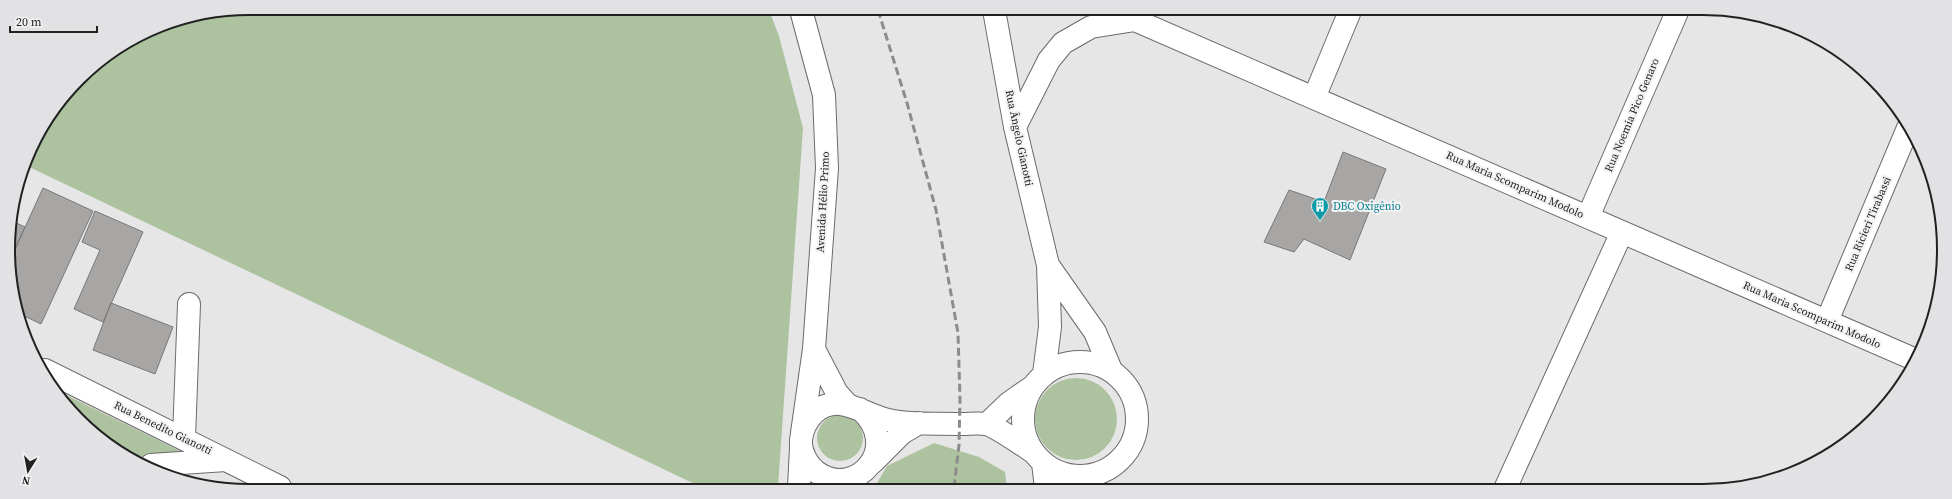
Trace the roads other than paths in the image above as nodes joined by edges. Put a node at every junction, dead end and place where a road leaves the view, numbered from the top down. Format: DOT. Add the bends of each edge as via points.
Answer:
graph roads {
  1 [pos="802,15"];
  2 [pos="995,15"];
  3 [pos="1123,15"];
  4 [pos="1348,15"];
  5 [pos="1676,15"];
  6 [pos="1135,20"];
  7 [pos="1314,98"];
  8 [pos="1015,127"];
  9 [pos="1906,132"];
  10 [pos="1588,217"];
  11 [pos="1622,232"];
  12 [pos="1048,265"];
  13 [pos="189,304"];
  14 [pos="1827,321"];
  15 [pos="814,349"];
  16 [pos="1911,358"];
  17 [pos="1111,370"];
  18 [pos="50,372"];
  19 [pos="1038,381"];
  20 [pos="853,406"];
  21 [pos="919,423"];
  22 [pos="987,424"];
  23 [pos="184,438"];
  24 [pos="801,438"];
  25 [pos="1038,457"];
  26 [pos="227,460"];
  27 [pos="157,465"];
  28 [pos="863,474"];
  29 [pos="1096,480"];
  30 [pos="276,484"];
  31 [pos="799,484"];
  32 [pos="1045,484"];
  33 [pos="1507,484"];
  1 -- 15 [label="street, Avenida Hélio Primo" via="824,95 827,168"];
  2 -- 8 [label="street, Rua Ângelo Gianotti"];
  3 -- 6 [label="street, Rua Maria Scomparim Modolo"];
  4 -- 7 [label="street"];
  5 -- 10 [label="street, Rua Noemia Pico Genaro"];
  6 -- 7 [label="street, Rua Maria Scomparim Modolo"];
  6 -- 8 [label="street" via="1091,27 1063,43 1049,60"];
  7 -- 10 [label="street, Rua Maria Scomparim Modolo"];
  8 -- 12 [label="street, Rua Ângelo Gianotti"];
  9 -- 14 [label="street, Rua Ricieri Tirabassi"];
  10 -- 11 [label="street, Rua Maria Scomparim Modolo"];
  11 -- 14 [label="street, Rua Maria Scomparim Modolo"];
  11 -- 33 [label="street"];
  12 -- 17 [label="street, Rua Ângelo Gianotti" via="1095,332"];
  12 -- 19 [label="street, Rua Ângelo Gianotti" via="1050,327"];
  13 -- 23 [label="street"];
  14 -- 16 [label="street, Rua Maria Scomparim Modolo"];
  15 -- 20 [label="street" via="836,393"];
  15 -- 24 [label="street, Avenida Hélio Primo"];
  17 -- 19 [label="street" via="1088,362 1072,362 1057,366"];
  17 -- 29 [label="street" via="1126,381 1131,392 1138,410 1137,429 1131,447 1119,462"];
  18 -- 23 [label="street, Rua Benedito Gianotti"];
  19 -- 22 [label="street"];
  19 -- 25 [label="street" via="1025,403 1022,420 1025,437"];
  20 -- 21 [label="street" via="892,421"];
  20 -- 24 [label="street" via="832,404 818,409 808,419"];
  20 -- 28 [label="street" via="869,417 876,428 878,440"];
  21 -- 22 [label="street"];
  21 -- 28 [label="street" via="902,433"];
  22 -- 25 [label="street"];
  23 -- 26 [label="street, Rua Benedito Gianotti"];
  24 -- 28 [label="street" via="804,456 818,474 840,480"];
  24 -- 31 [label="street, Avenida Hélio Primo"];
  25 -- 29 [label="street" via="1056,471 1071,476 1088,476"];
  25 -- 32 [label="street"];
  26 -- 27 [label="street"];
  26 -- 30 [label="street, Rua Benedito Gianotti"];
}
